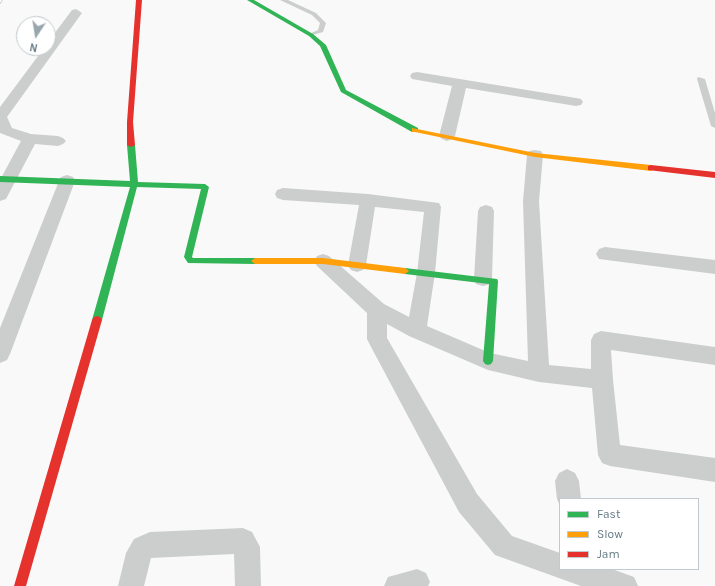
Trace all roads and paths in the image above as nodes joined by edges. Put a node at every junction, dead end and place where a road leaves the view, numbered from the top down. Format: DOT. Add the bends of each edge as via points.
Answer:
graph roads {
  1 [pos="250,0"];
  2 [pos="283,0"];
  3 [pos="139,1"];
  4 [pos="76,14"];
  5 [pos="311,35"];
  6 [pos="417,76"];
  7 [pos="701,79"];
  8 [pos="460,83"];
  9 [pos="576,102"];
  10 [pos="0,117"];
  11 [pos="715,126"];
  12 [pos="447,136"];
  13 [pos="30,140"];
  14 [pos="58,141"];
  15 [pos="535,155"];
  16 [pos="715,175"];
  17 [pos="3,180"];
  18 [pos="67,181"];
  19 [pos="134,185"];
  20 [pos="284,194"];
  21 [pos="0,195"];
  22 [pos="368,200"];
  23 [pos="486,211"];
  24 [pos="605,254"];
  25 [pos="323,261"];
  26 [pos="357,265"];
  27 [pos="715,267"];
  28 [pos="426,273"];
  29 [pos="483,280"];
  30 [pos="377,310"];
  31 [pos="416,330"];
  32 [pos="0,354"];
  33 [pos="715,356"];
  34 [pos="488,361"];
  35 [pos="539,373"];
  36 [pos="602,380"];
  37 [pos="715,470"];
  38 [pos="559,565"];
  39 [pos="575,570"];
  40 [pos="20,586"];
  41 [pos="131,586"];
  42 [pos="248,586"];
  43 [pos="624,586"];
  1 -- 5 [label="street"];
  2 -- 5 [label="lane" via="314,14 323,22 321,32"];
  3 -- 19 [label="street" via="130,122"];
  4 -- 10 [label="street"];
  5 -- 12 [label="street" via="322,45 343,91 414,130"];
  6 -- 8 [label="street"];
  7 -- 11 [label="lane"];
  8 -- 9 [label="street"];
  8 -- 12 [label="street"];
  10 -- 13 [label="street" via="6,132"];
  12 -- 15 [label="street"];
  13 -- 14 [label="street"];
  13 -- 17 [label="street"];
  15 -- 16 [label="street"];
  15 -- 35 [label="street" via="531,201"];
  17 -- 18 [label="street"];
  17 -- 21 [label="street"];
  18 -- 19 [label="street"];
  18 -- 32 [label="street"];
  19 -- 25 [label="street" via="205,187 188,257 191,261"];
  19 -- 40 [label="street"];
  20 -- 22 [label="street"];
  22 -- 26 [label="street"];
  22 -- 28 [label="street" via="433,207"];
  23 -- 29 [label="street"];
  24 -- 27 [label="street"];
  25 -- 26 [label="street"];
  25 -- 30 [label="street"];
  26 -- 28 [label="street"];
  28 -- 29 [label="street"];
  28 -- 31 [label="street"];
  29 -- 34 [label="street" via="494,281"];
  30 -- 31 [label="street"];
  30 -- 38 [label="street" via="377,339 468,503 504,546"];
  31 -- 34 [label="street"];
  33 -- 36 [label="street" via="601,340"];
  34 -- 35 [label="street"];
  35 -- 36 [label="street"];
  36 -- 37 [label="street" via="610,455"];
  39 -- 43 [label="street"];
  41 -- 42 [label="street" via="139,553 150,545 243,541 247,547"];
}
